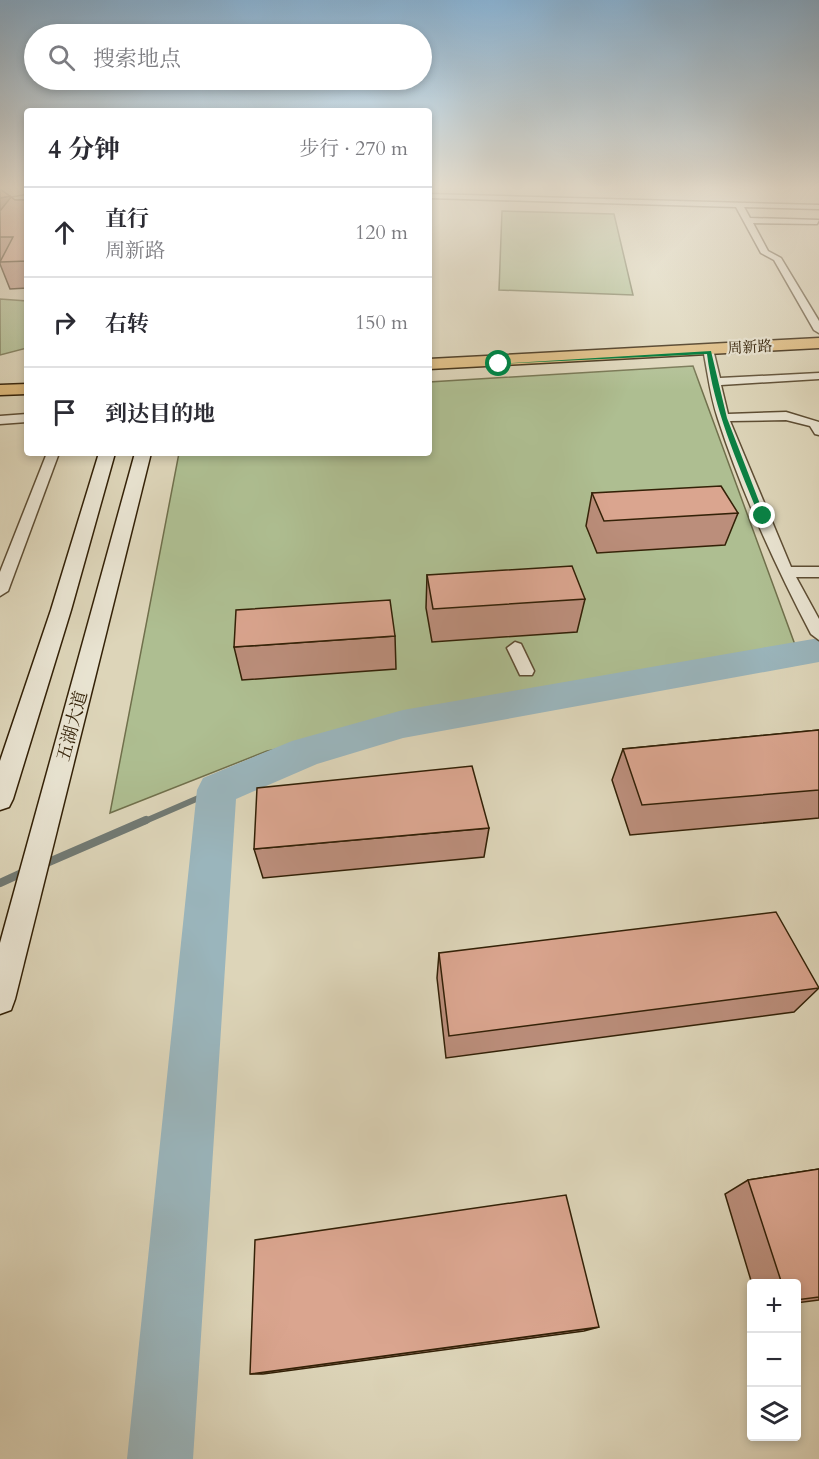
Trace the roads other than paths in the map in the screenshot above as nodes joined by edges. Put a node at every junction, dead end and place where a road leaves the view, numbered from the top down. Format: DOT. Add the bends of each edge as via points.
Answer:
graph roads {
  1 [pos="770,255"];
  2 [pos="819,330"];
  3 [pos="819,345"];
  4 [pos="709,351"];
  5 [pos="432,366"];
  6 [pos="819,376"];
  7 [pos="713,382"];
  8 [pos="24,387"];
  9 [pos="0,388"];
  10 [pos="24,418"];
  11 [pos="723,418"];
  12 [pos="0,420"];
  13 [pos="818,423"];
  14 [pos="52,456"];
  15 [pos="106,456"];
  16 [pos="142,456"];
  17 [pos="786,572"];
  18 [pos="819,572"];
  19 [pos="0,591"];
  20 [pos="819,634"];
  21 [pos="515,648"];
  22 [pos="526,671"];
  23 [pos="0,799"];
  24 [pos="0,999"];
  1 -- 2 [label="street" via="777,258"];
  3 -- 4 [label="main road, 周新路"];
  4 -- 5 [label="main road, 周新路"];
  4 -- 7 [label="street"];
  6 -- 7 [label="street"];
  7 -- 11 [label="street"];
  8 -- 9 [label="main road"];
  10 -- 12 [label="street"];
  11 -- 13 [label="street" via="786,416"];
  11 -- 17 [label="street"];
  14 -- 19 [label="street"];
  15 -- 23 [label="main road"];
  16 -- 24 [label="main road, 五湖大道"];
  17 -- 18 [label="street"];
  17 -- 20 [label="street"];
  21 -- 22 [label="street"];
}
